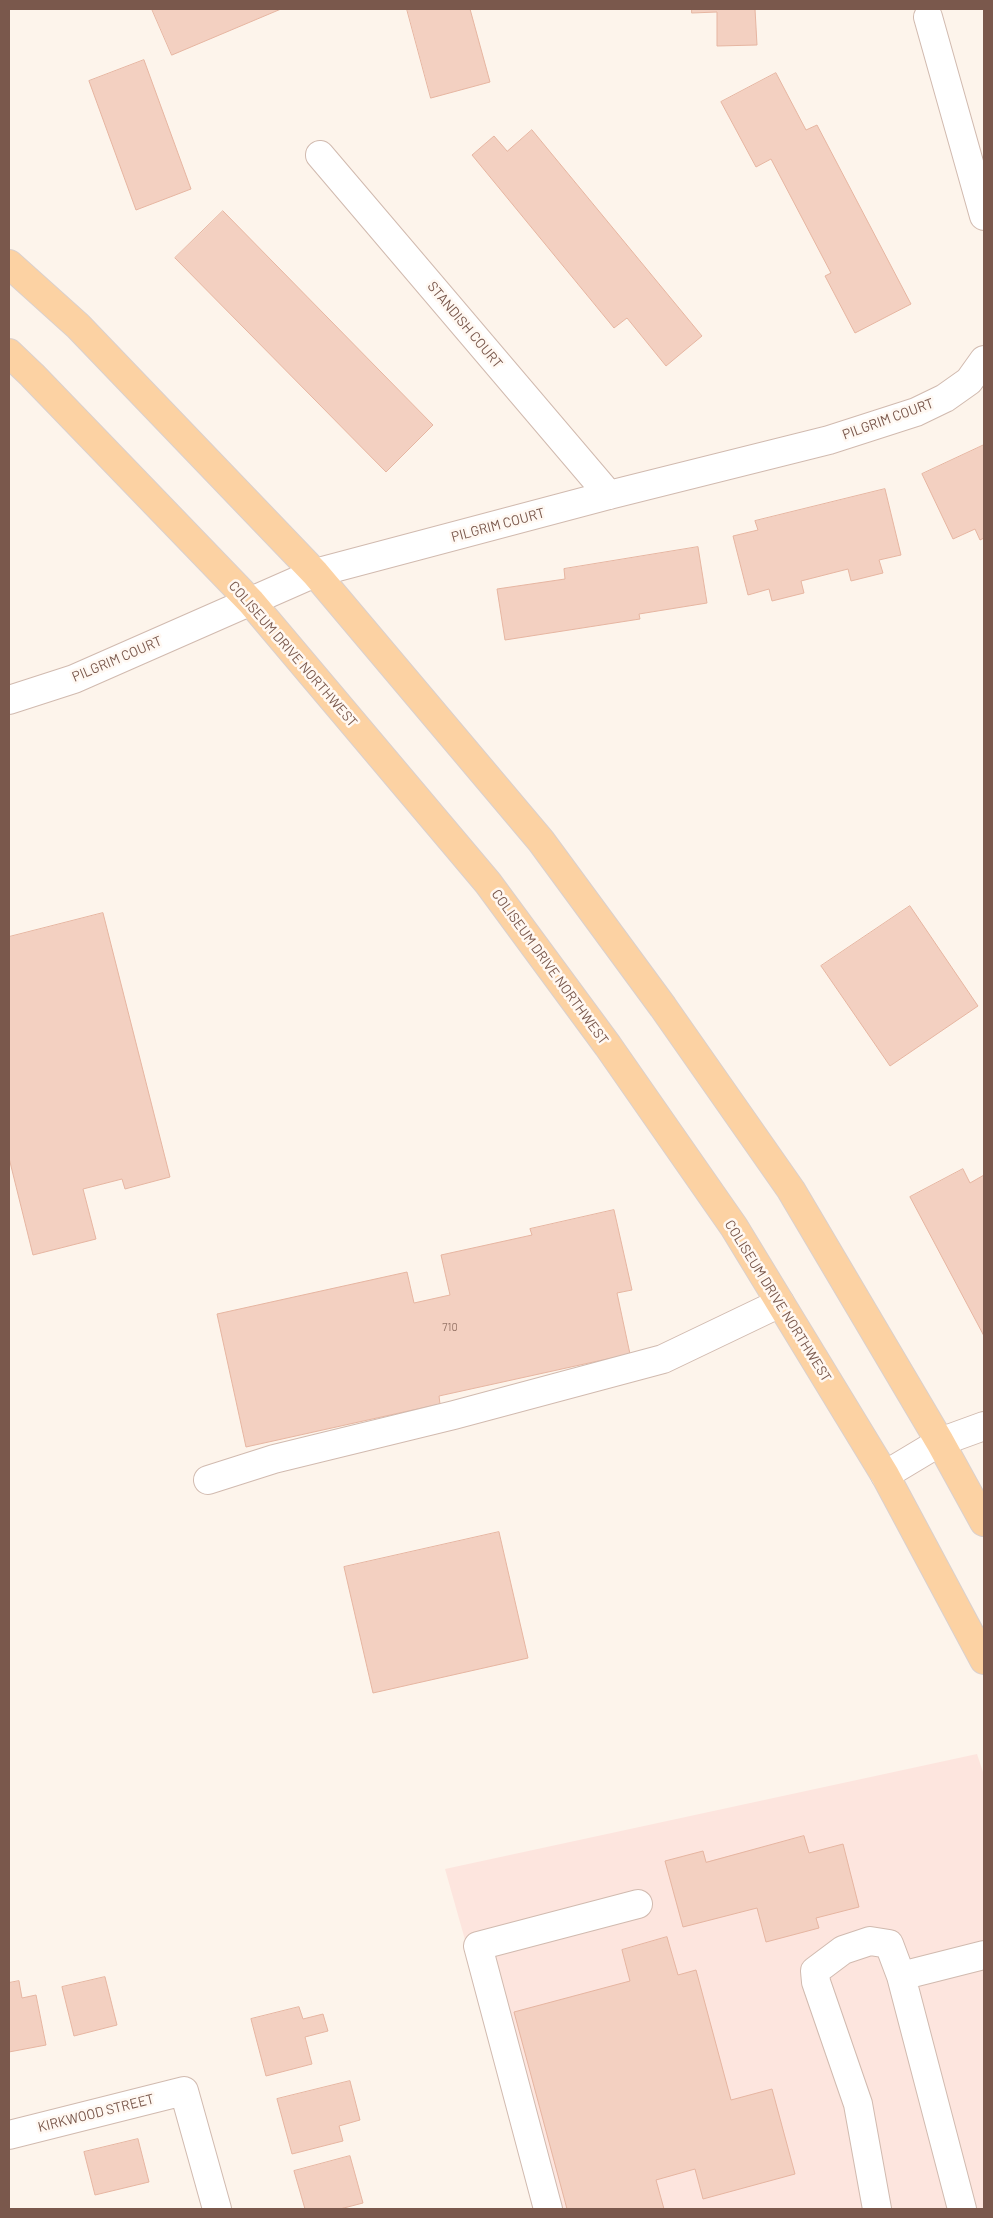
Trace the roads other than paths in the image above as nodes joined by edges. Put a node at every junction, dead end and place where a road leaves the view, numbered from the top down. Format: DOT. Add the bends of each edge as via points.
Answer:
graph roads {
  1 [pos="928,17"];
  2 [pos="320,155"];
  3 [pos="984,216"];
  4 [pos="9,264"];
  5 [pos="9,354"];
  6 [pos="984,360"];
  7 [pos="609,495"];
  8 [pos="315,573"];
  9 [pos="251,602"];
  10 [pos="9,700"];
  11 [pos="780,1303"];
  12 [pos="984,1426"];
  13 [pos="940,1442"];
  14 [pos="885,1475"];
  15 [pos="208,1480"];
  16 [pos="984,1522"];
  17 [pos="984,1660"];
  18 [pos="638,1904"];
  19 [pos="984,1955"];
  20 [pos="901,1976"];
  21 [pos="9,2135"];
  22 [pos="218,2209"];
  23 [pos="548,2209"];
  24 [pos="877,2209"];
  25 [pos="962,2209"];
  1 -- 3 [label="street"];
  2 -- 7 [label="street, STANDISH COURT"];
  4 -- 8 [label="main road" via="78,326"];
  5 -- 9 [label="main road, COLISEUM DRIVE NORTHWEST"];
  6 -- 7 [label="street, PILGRIM COURT" via="969,381 916,412 829,440"];
  7 -- 8 [label="street, PILGRIM COURT"];
  8 -- 9 [label="street, PILGRIM COURT"];
  8 -- 13 [label="main road" via="541,841 663,1007 791,1190"];
  9 -- 10 [label="street, PILGRIM COURT" via="74,679"];
  9 -- 11 [label="main road, COLISEUM DRIVE NORTHWEST" via="488,883 674,1140 734,1227"];
  11 -- 14 [label="main road, COLISEUM DRIVE NORTHWEST"];
  11 -- 15 [label="street" via="663,1359 274,1459"];
  12 -- 13 [label="street"];
  13 -- 14 [label="street"];
  13 -- 16 [label="main road"];
  14 -- 17 [label="main road, COLISEUM DRIVE NORTHWEST"];
  18 -- 23 [label="street" via="478,1946"];
  19 -- 20 [label="street"];
  20 -- 24 [label="street" via="889,1944 870,1941 843,1950 815,1971 858,2104"];
  20 -- 25 [label="street"];
  21 -- 22 [label="street, KIRKWOOD STREET" via="184,2091"];
}
